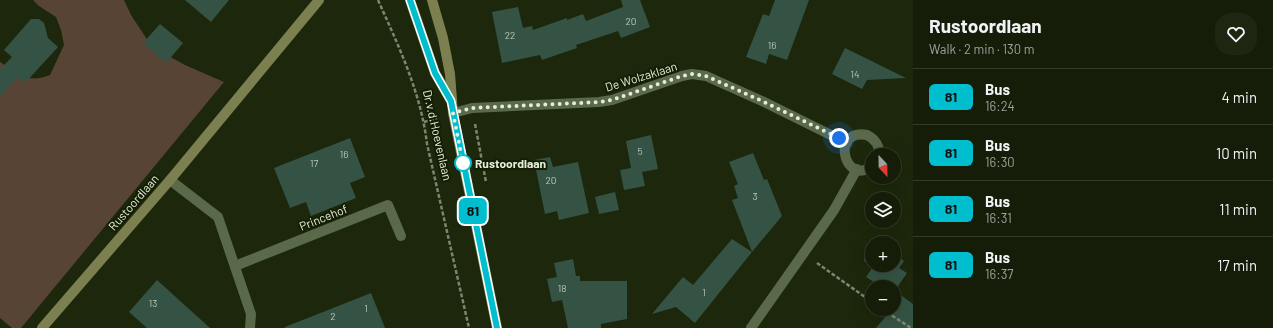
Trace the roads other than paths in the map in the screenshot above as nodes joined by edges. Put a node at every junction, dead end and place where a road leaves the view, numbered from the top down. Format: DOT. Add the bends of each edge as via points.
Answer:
graph roads {
  1 [pos="319,0"];
  2 [pos="410,0"];
  3 [pos="432,0"];
  4 [pos="451,101"];
  5 [pos="453,113"];
  6 [pos="847,143"];
  7 [pos="879,148"];
  8 [pos="857,169"];
  9 [pos="865,169"];
  10 [pos="170,180"];
  11 [pos="401,236"];
  12 [pos="236,266"];
  13 [pos="42,328"];
  14 [pos="250,328"];
  15 [pos="497,328"];
  16 [pos="751,328"];
  1 -- 10 [label="street, Rustoordlaan"];
  2 -- 4 [label="street, Dr.v.d.Hoevenlaan" via="435,73"];
  3 -- 4 [label="street, Dr.v.d.Hoevenlaan" via="450,74"];
  4 -- 5 [label="street, Dr.v.d.Hoevenlaan"];
  5 -- 6 [label="street, De Wolzaklaan" via="472,108 600,102 692,74 706,76 769,104"];
  5 -- 15 [label="street, Dr.v.d.Hoevenlaan"];
  6 -- 7 [label="street" via="856,136 867,135 877,142"];
  6 -- 8 [label="street" via="844,154 847,162 852,168"];
  8 -- 9 [label="street"];
  8 -- 16 [label="street" via="834,210"];
  10 -- 12 [label="street" via="218,217"];
  10 -- 13 [label="street, Rustoordlaan"];
  11 -- 12 [label="street, Princehof" via="388,205"];
  12 -- 14 [label="street" via="250,314"];
}
